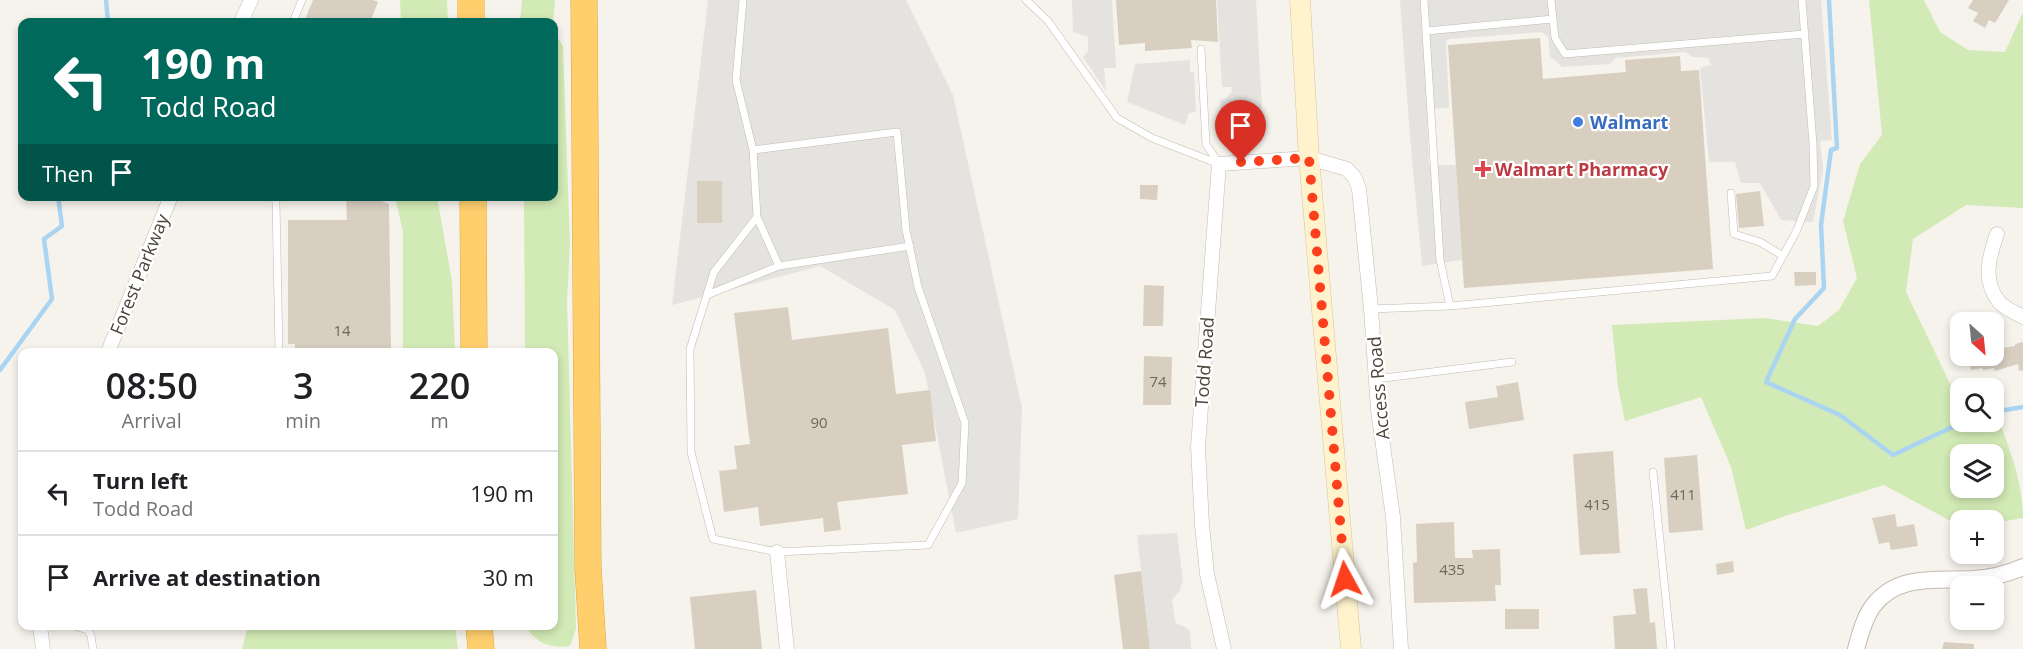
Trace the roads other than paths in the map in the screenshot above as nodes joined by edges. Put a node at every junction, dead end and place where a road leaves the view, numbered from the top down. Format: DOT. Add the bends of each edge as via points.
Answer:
graph roads {
  1 [pos="251,0"];
  2 [pos="302,0"];
  3 [pos="471,0"];
  4 [pos="584,0"];
  5 [pos="743,0"];
  6 [pos="1026,0"];
  7 [pos="1300,0"];
  8 [pos="1424,0"];
  9 [pos="1551,0"];
  10 [pos="1802,0"];
  11 [pos="243,18"];
  12 [pos="295,18"];
  13 [pos="471,18"];
  14 [pos="1553,19"];
  15 [pos="1427,32"];
  16 [pos="1805,34"];
  17 [pos="1202,49"];
  18 [pos="753,150"];
  19 [pos="1309,158"];
  20 [pos="1218,164"];
  21 [pos="1731,193"];
  22 [pos="169,201"];
  23 [pos="276,201"];
  24 [pos="472,201"];
  25 [pos="757,217"];
  26 [pos="1997,234"];
  27 [pos="910,246"];
  28 [pos="1784,256"];
  29 [pos="779,266"];
  30 [pos="707,295"];
  31 [pos="1450,306"];
  32 [pos="1371,309"];
  33 [pos="2023,317"];
  34 [pos="110,348"];
  35 [pos="279,348"];
  36 [pos="474,348"];
  37 [pos="1512,362"];
  38 [pos="1376,379"];
  39 [pos="1653,472"];
  40 [pos="777,552"];
  41 [pos="2023,567"];
  42 [pos="41,630"];
  43 [pos="88,630"];
  44 [pos="479,630"];
  45 [pos="43,649"];
  46 [pos="93,649"];
  47 [pos="481,649"];
  48 [pos="593,649"];
  49 [pos="787,649"];
  50 [pos="1224,649"];
  51 [pos="1351,649"];
  52 [pos="1401,649"];
  53 [pos="1671,649"];
  54 [pos="1856,649"];
  1 -- 11 [label="street"];
  2 -- 12 [label="lane"];
  3 -- 13 [label="highway"];
  4 -- 48 [label="highway" via="588,568"];
  5 -- 18 [label="lane" via="736,80"];
  6 -- 20 [label="lane" via="1048,21 1117,118 1152,138"];
  7 -- 19 [label="main road"];
  8 -- 15 [label="lane"];
  9 -- 14 [label="lane"];
  10 -- 16 [label="lane"];
  14 -- 15 [label="lane"];
  14 -- 16 [label="lane" via="1555,38 1565,54"];
  15 -- 31 [label="lane" via="1440,260"];
  16 -- 28 [label="lane" via="1814,186"];
  17 -- 20 [label="lane" via="1206,144"];
  18 -- 25 [label="lane"];
  18 -- 27 [label="lane" via="897,132"];
  19 -- 20 [label="street"];
  19 -- 32 [label="street, Access Road" via="1347,169 1355,178"];
  19 -- 51 [label="main road"];
  20 -- 50 [label="street, Todd Road" via="1198,447 1207,574"];
  21 -- 28 [label="lane" via="1734,234 1760,242"];
  22 -- 34 [label="street, Forest Parkway"];
  23 -- 35 [label="lane"];
  24 -- 36 [label="highway"];
  25 -- 29 [label="lane"];
  25 -- 30 [label="lane" via="714,272"];
  26 -- 33 [label="street" via="1989,255 1987,277 2000,303"];
  27 -- 29 [label="lane"];
  27 -- 40 [label="lane" via="918,287 965,423 962,483 928,545"];
  28 -- 31 [label="lane" via="1772,276"];
  29 -- 30 [label="lane"];
  30 -- 40 [label="lane" via="690,349 691,452 713,539"];
  31 -- 32 [label="lane"];
  32 -- 38 [label="street, Access Road"];
  37 -- 38 [label="lane"];
  38 -- 52 [label="street, Access Road" via="1393,518"];
  39 -- 53 [label="lane"];
  40 -- 49 [label="street"];
  41 -- 54 [label="street" via="2005,575 1924,579 1901,585 1873,606"];
  42 -- 45 [label="street"];
  43 -- 46 [label="lane"];
  44 -- 47 [label="highway"];
}
